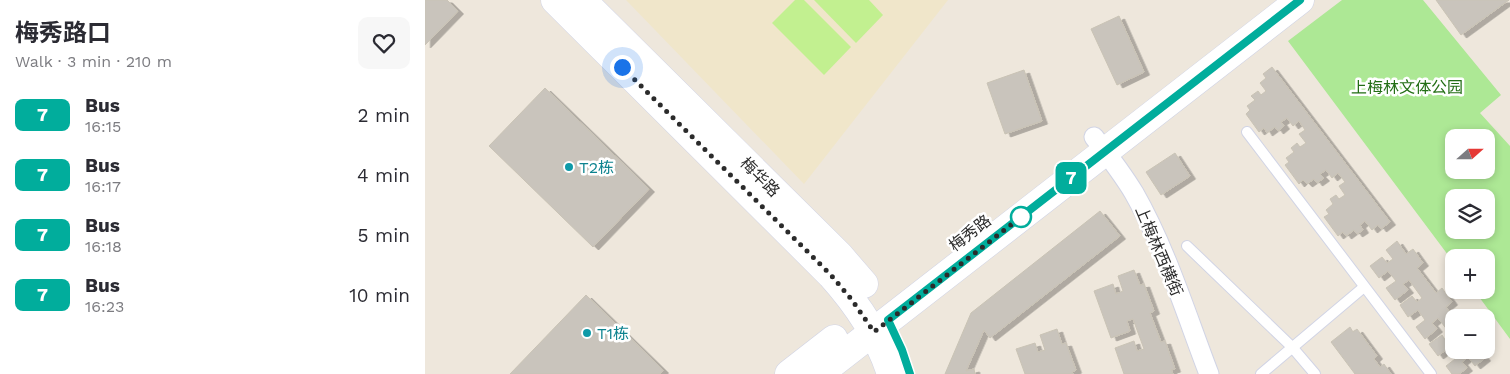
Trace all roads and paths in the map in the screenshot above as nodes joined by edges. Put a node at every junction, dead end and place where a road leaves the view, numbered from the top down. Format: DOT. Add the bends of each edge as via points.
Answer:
graph roads {
  1 [pos="555,0"];
  2 [pos="582,0"];
  3 [pos="1269,0"];
  4 [pos="1300,0"];
  5 [pos="1247,132"];
  6 [pos="1099,144"];
  7 [pos="1187,246"];
  8 [pos="1365,287"];
  9 [pos="876,318"];
  10 [pos="1292,347"];
  11 [pos="789,374"];
  12 [pos="819,374"];
  13 [pos="891,374"];
  14 [pos="910,374"];
  15 [pos="1209,374"];
  16 [pos="1261,374"];
  17 [pos="1315,374"];
  18 [pos="1431,374"];
  1 -- 9 [label="main road, 梅华路"];
  2 -- 9 [label="main road, 梅华路" via="839,255 858,276"];
  3 -- 6 [label="main road, 梅秀路"];
  4 -- 6 [label="main road, 梅秀路"];
  5 -- 8 [label="lane"];
  6 -- 9 [label="main road, 梅秀路"];
  6 -- 15 [label="street, 上梅林西横街" via="1122,174 1146,215"];
  7 -- 10 [label="lane"];
  8 -- 10 [label="lane"];
  8 -- 18 [label="lane"];
  9 -- 11 [label="main road, 梅秀路"];
  9 -- 12 [label="main road, 梅秀路"];
  9 -- 13 [label="main road, 梅华路"];
  9 -- 14 [label="main road, 梅华路" via="900,345"];
  10 -- 16 [label="lane"];
  10 -- 17 [label="lane"];
}
